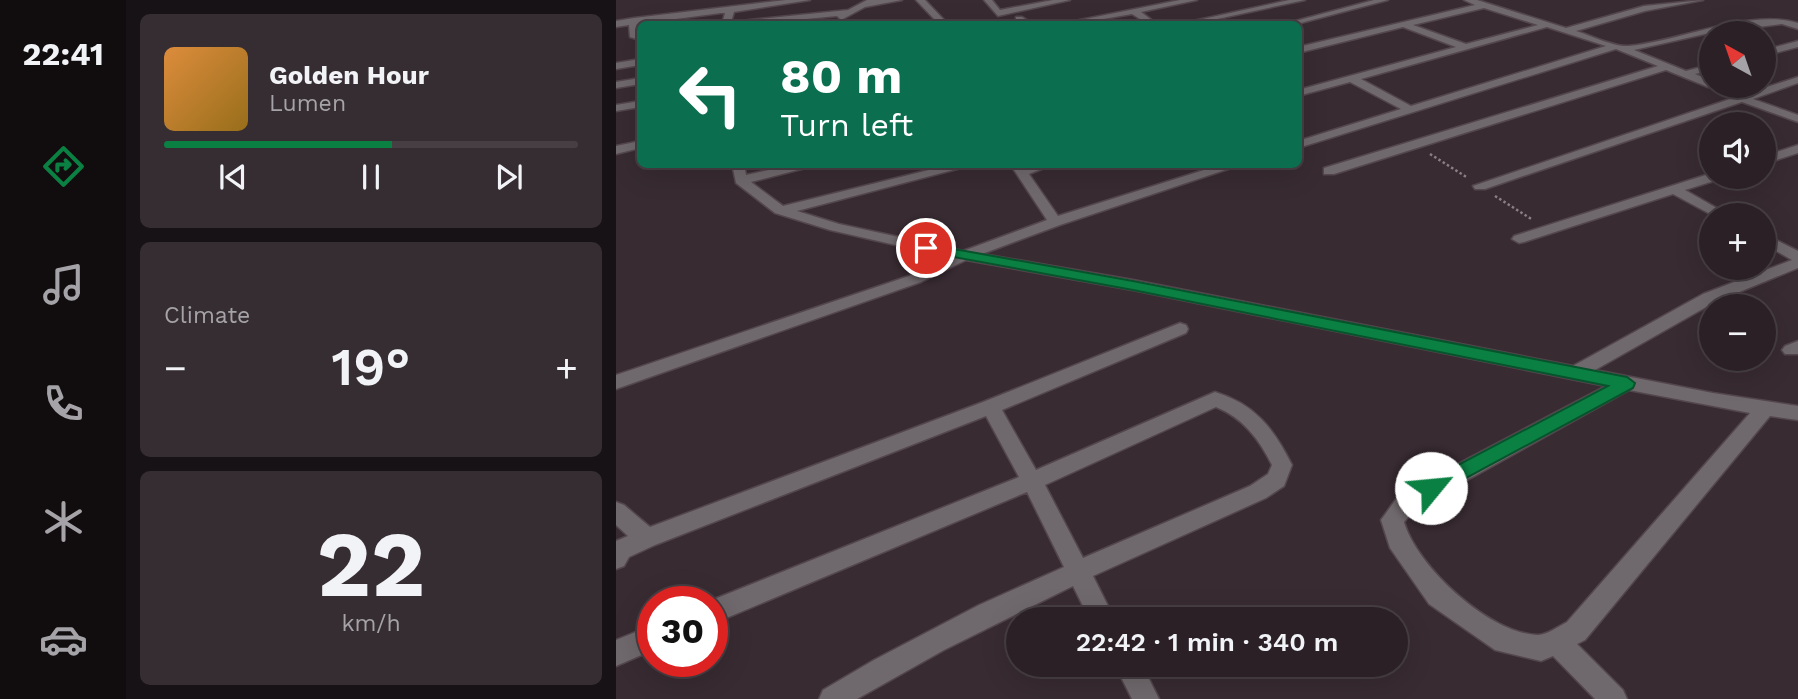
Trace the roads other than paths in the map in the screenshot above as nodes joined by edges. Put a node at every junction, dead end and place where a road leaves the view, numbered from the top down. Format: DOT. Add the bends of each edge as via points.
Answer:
graph roads {
  1 [pos="806,0"];
  2 [pos="898,0"];
  3 [pos="920,0"];
  4 [pos="988,0"];
  5 [pos="1066,0"];
  6 [pos="1193,0"];
  7 [pos="1301,0"];
  8 [pos="1384,0"];
  9 [pos="1468,0"];
  10 [pos="1699,0"];
  11 [pos="869,2"];
  12 [pos="1484,5"];
  13 [pos="727,10"];
  14 [pos="1134,11"];
  15 [pos="851,12"];
  16 [pos="1019,19"];
  17 [pos="634,21"];
  18 [pos="727,21"];
  19 [pos="762,21"];
  20 [pos="834,21"];
  21 [pos="941,21"];
  22 [pos="1023,21"];
  23 [pos="1080,21"];
  24 [pos="1149,21"];
  25 [pos="1199,21"];
  26 [pos="1300,21"];
  27 [pos="616,23"];
  28 [pos="1550,24"];
  29 [pos="1405,25"];
  30 [pos="1798,26"];
  31 [pos="1568,30"];
  32 [pos="637,36"];
  33 [pos="1798,44"];
  34 [pos="1466,47"];
  35 [pos="1621,48"];
  36 [pos="1302,49"];
  37 [pos="1776,50"];
  38 [pos="637,62"];
  39 [pos="616,66"];
  40 [pos="1666,66"];
  41 [pos="1699,70"];
  42 [pos="1685,74"];
  43 [pos="1351,78"];
  44 [pos="1699,80"];
  45 [pos="1798,80"];
  46 [pos="637,82"];
  47 [pos="616,85"];
  48 [pos="1776,87"];
  49 [pos="1302,92"];
  50 [pos="1742,98"];
  51 [pos="637,104"];
  52 [pos="616,108"];
  53 [pos="1410,110"];
  54 [pos="1798,119"];
  55 [pos="1302,144"];
  56 [pos="637,146"];
  57 [pos="1798,149"];
  58 [pos="616,150"];
  59 [pos="1776,156"];
  60 [pos="777,168"];
  61 [pos="953,168"];
  62 [pos="1018,168"];
  63 [pos="1224,168"];
  64 [pos="1329,171"];
  65 [pos="740,172"];
  66 [pos="1699,181"];
  67 [pos="1480,186"];
  68 [pos="1674,188"];
  69 [pos="1701,203"];
  70 [pos="780,210"];
  71 [pos="1055,222"];
  72 [pos="1519,239"];
  73 [pos="1776,245"];
  74 [pos="963,256"];
  75 [pos="1798,257"];
  76 [pos="1798,263"];
  77 [pos="1180,329"];
  78 [pos="1575,373"];
  79 [pos="616,382"];
  80 [pos="1627,383"];
  81 [pos="990,407"];
  82 [pos="1766,408"];
  83 [pos="1798,412"];
  84 [pos="1032,481"];
  85 [pos="616,512"];
  86 [pos="647,538"];
  87 [pos="616,558"];
  88 [pos="1077,571"];
  89 [pos="728,605"];
  90 [pos="1096,607"];
  91 [pos="1556,640"];
  92 [pos="637,644"];
  93 [pos="616,653"];
  94 [pos="1134,677"];
  95 [pos="832,699"];
  96 [pos="1146,699"];
  97 [pos="1614,699"];
  1 -- 13 [label="street"];
  2 -- 11 [label="street"];
  3 -- 21 [label="street"];
  4 -- 5 [label="street" via="998,13"];
  6 -- 14 [label="street"];
  7 -- 25 [label="street"];
  8 -- 26 [label="street"];
  9 -- 12 [label="street"];
  10 -- 31 [label="street" via="1644,9"];
  11 -- 15 [label="street"];
  12 -- 28 [label="street"];
  12 -- 29 [label="street"];
  13 -- 17 [label="street"];
  13 -- 18 [label="street"];
  14 -- 23 [label="street"];
  14 -- 24 [label="street"];
  15 -- 19 [label="street"];
  15 -- 20 [label="street"];
  16 -- 22 [label="street"];
  17 -- 27 [label="street"];
  17 -- 32 [label="street" via="633,35"];
  28 -- 31 [label="street"];
  28 -- 34 [label="street"];
  29 -- 34 [label="street"];
  29 -- 36 [label="street"];
  30 -- 35 [label="street" via="1782,21"];
  31 -- 35 [label="street"];
  33 -- 37 [label="street"];
  34 -- 43 [label="street"];
  35 -- 40 [label="street"];
  35 -- 53 [label="street"];
  38 -- 39 [label="street"];
  40 -- 42 [label="street"];
  40 -- 64 [label="street"];
  41 -- 42 [label="street"];
  42 -- 44 [label="street"];
  43 -- 49 [label="street"];
  43 -- 53 [label="street"];
  45 -- 48 [label="street"];
  46 -- 47 [label="street"];
  50 -- 54 [label="street"];
  50 -- 67 [label="street"];
  51 -- 52 [label="street"];
  53 -- 55 [label="street"];
  56 -- 58 [label="street"];
  57 -- 59 [label="street"];
  60 -- 65 [label="street"];
  61 -- 70 [label="street"];
  62 -- 71 [label="street"];
  63 -- 71 [label="street"];
  65 -- 70 [label="street"];
  66 -- 68 [label="street"];
  68 -- 69 [label="street"];
  68 -- 72 [label="street"];
  70 -- 74 [label="street"];
  71 -- 74 [label="street"];
  73 -- 75 [label="street"];
  74 -- 78 [label="street"];
  74 -- 79 [label="street" via="915,279"];
  76 -- 78 [label="street" via="1709,298"];
  77 -- 81 [label="street"];
  78 -- 80 [label="street"];
  80 -- 82 [label="street"];
  80 -- 91 [label="street" via="1407,502 1392,520 1398,541 1438,596 1504,640 1541,648"];
  81 -- 84 [label="street"];
  81 -- 86 [label="street"];
  82 -- 83 [label="street"];
  82 -- 91 [label="street" via="1576,631"];
  84 -- 88 [label="street"];
  84 -- 88 [label="street" via="1214,399 1232,405 1265,432 1282,465 1277,480 1258,492"];
  84 -- 89 [label="street"];
  85 -- 86 [label="street"];
  86 -- 87 [label="street" via="621,550"];
  88 -- 90 [label="street"];
  88 -- 95 [label="street"];
  91 -- 97 [label="street"];
  92 -- 93 [label="street"];
  94 -- 96 [label="street"];
}
